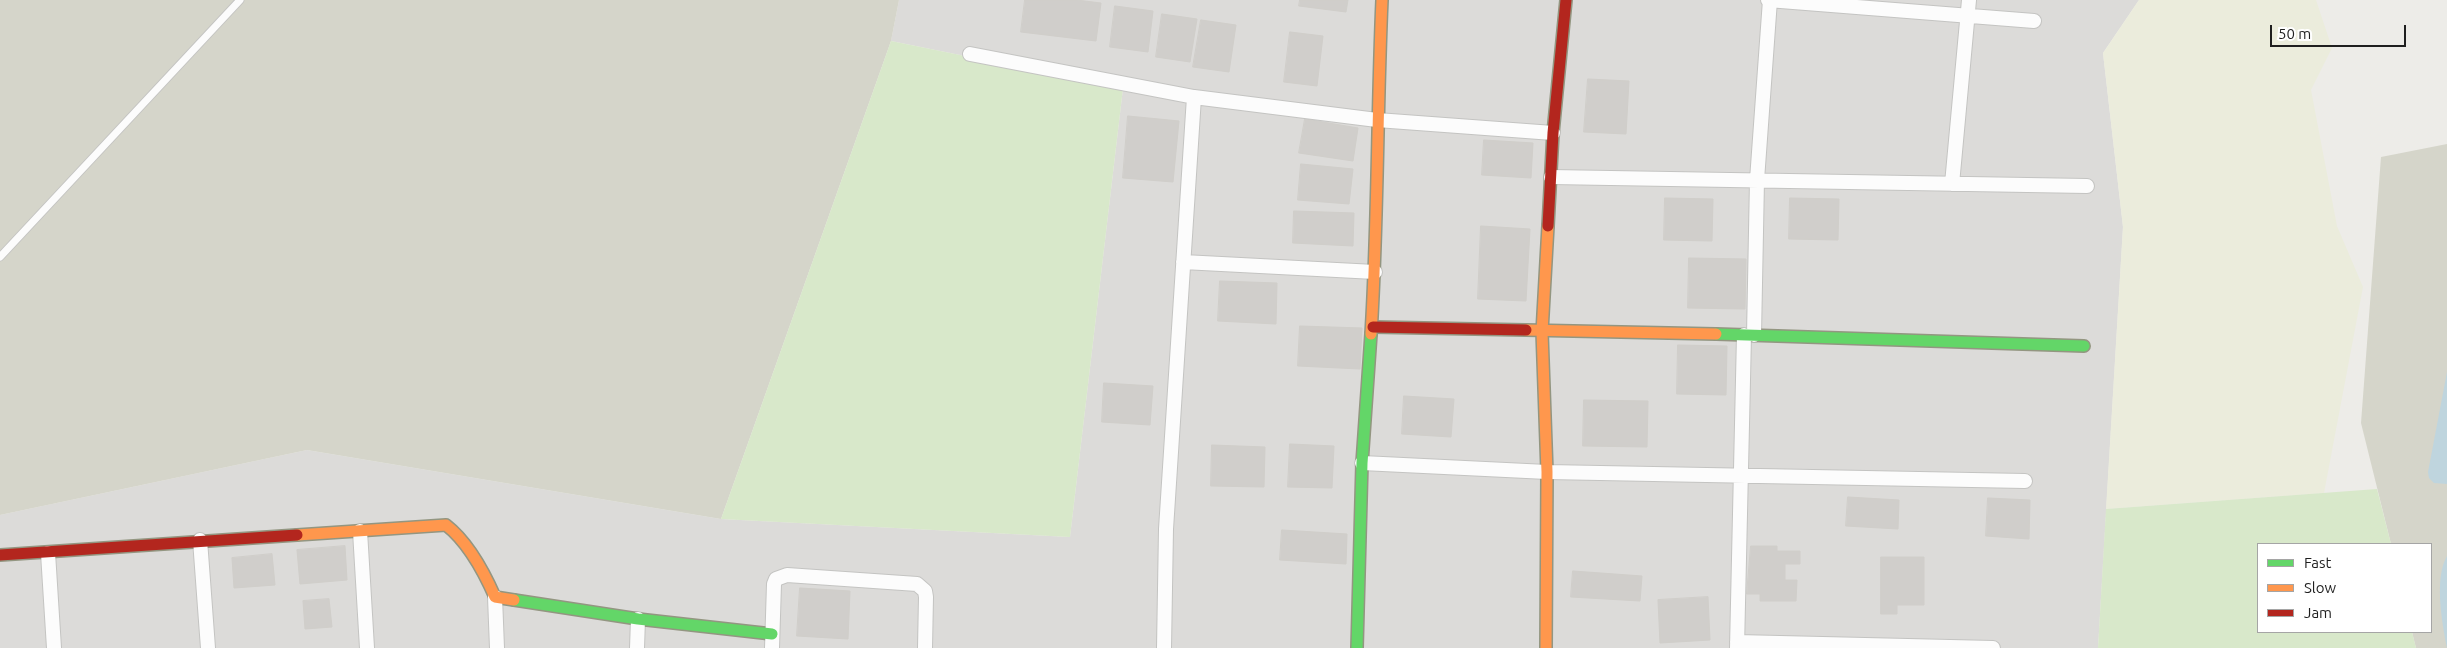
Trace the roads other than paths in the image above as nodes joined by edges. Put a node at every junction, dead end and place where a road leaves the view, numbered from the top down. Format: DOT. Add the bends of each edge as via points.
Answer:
graph roads {
  1 [pos="240,0"];
  2 [pos="1382,0"];
  3 [pos="1566,0"];
  4 [pos="1770,0"];
  5 [pos="1969,0"];
  6 [pos="1967,16"];
  7 [pos="2034,21"];
  8 [pos="970,54"];
  9 [pos="1194,97"];
  10 [pos="1377,120"];
  11 [pos="1552,133"];
  12 [pos="1551,177"];
  13 [pos="1757,180"];
  14 [pos="1952,184"];
  15 [pos="2087,186"];
  16 [pos="0,257"];
  17 [pos="1183,262"];
  18 [pos="1375,272"];
  19 [pos="1372,327"];
  20 [pos="1542,332"];
  21 [pos="1749,335"];
  22 [pos="2084,346"];
  23 [pos="1362,462"];
  24 [pos="1548,472"];
  25 [pos="1740,476"];
  26 [pos="2025,481"];
  27 [pos="360,531"];
  28 [pos="200,540"];
  29 [pos="48,553"];
  30 [pos="0,555"];
  31 [pos="495,597"];
  32 [pos="638,619"];
  33 [pos="772,641"];
  34 [pos="1738,645"];
  35 [pos="54,648"];
  36 [pos="208,648"];
  37 [pos="367,648"];
  38 [pos="497,648"];
  39 [pos="637,648"];
  40 [pos="925,648"];
  41 [pos="1164,648"];
  42 [pos="1357,648"];
  43 [pos="1546,648"];
  44 [pos="1993,648"];
  1 -- 16 [label="lane"];
  2 -- 10 [label="street"];
  3 -- 11 [label="street"];
  4 -- 6 [label="street"];
  4 -- 13 [label="street"];
  5 -- 6 [label="street"];
  6 -- 7 [label="street"];
  6 -- 14 [label="street"];
  8 -- 9 [label="street"];
  9 -- 10 [label="street"];
  9 -- 17 [label="street"];
  10 -- 11 [label="street"];
  10 -- 18 [label="street"];
  11 -- 12 [label="street"];
  12 -- 13 [label="street"];
  12 -- 20 [label="street"];
  13 -- 14 [label="street"];
  13 -- 21 [label="street"];
  14 -- 15 [label="street"];
  17 -- 18 [label="street"];
  17 -- 41 [label="street" via="1166,529"];
  18 -- 19 [label="street"];
  19 -- 20 [label="street"];
  19 -- 23 [label="street"];
  20 -- 21 [label="street"];
  20 -- 24 [label="street"];
  21 -- 22 [label="street"];
  21 -- 25 [label="street"];
  23 -- 24 [label="street"];
  23 -- 42 [label="street"];
  24 -- 25 [label="street"];
  24 -- 43 [label="street"];
  25 -- 26 [label="street"];
  25 -- 34 [label="street"];
  27 -- 28 [label="street"];
  27 -- 31 [label="street" via="446,524 452,528"];
  27 -- 37 [label="street"];
  28 -- 29 [label="street"];
  28 -- 36 [label="street"];
  29 -- 30 [label="street"];
  29 -- 35 [label="street"];
  31 -- 32 [label="street"];
  31 -- 38 [label="street"];
  32 -- 33 [label="street"];
  32 -- 39 [label="street"];
  33 -- 40 [label="street" via="774,584 780,576 912,582 925,591"];
  34 -- 44 [label="street"];
}
